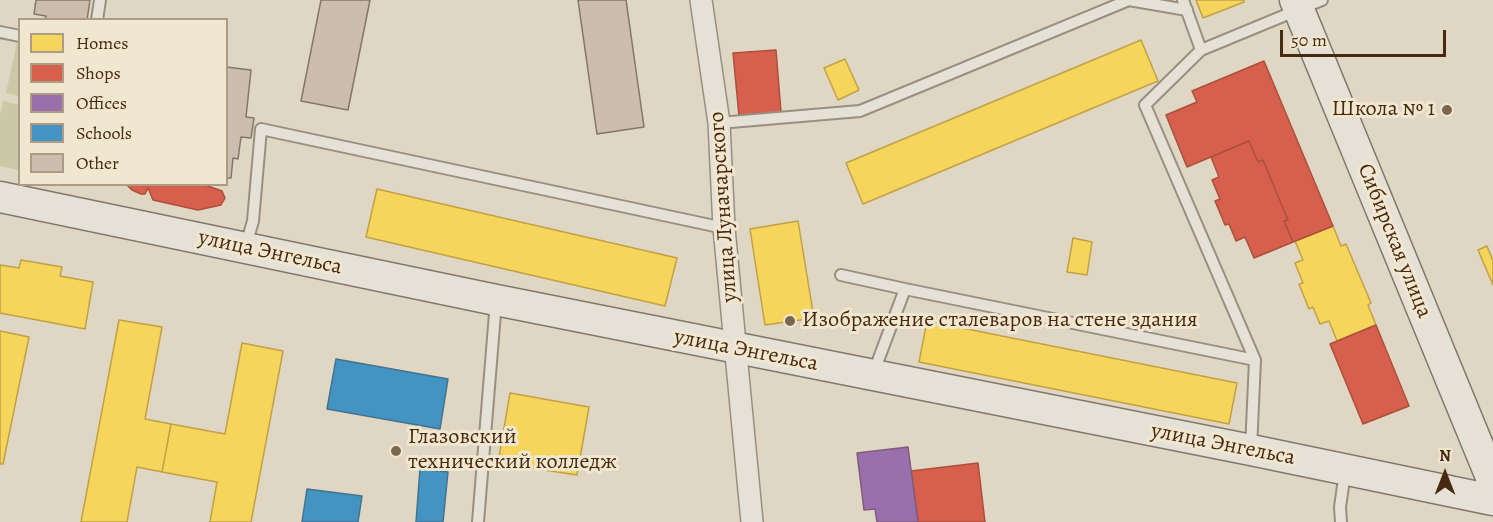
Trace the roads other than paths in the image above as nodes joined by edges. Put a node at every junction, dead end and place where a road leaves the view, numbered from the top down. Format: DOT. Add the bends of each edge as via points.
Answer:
graph roads {
  1 [pos="100,0"];
  2 [pos="701,0"];
  3 [pos="1306,3"];
  4 [pos="1185,5"];
  5 [pos="97,18"];
  6 [pos="0,32"];
  7 [pos="18,36"];
  8 [pos="1201,50"];
  9 [pos="719,123"];
  10 [pos="0,197"];
  11 [pos="724,228"];
  12 [pos="245,247"];
  13 [pos="841,275"];
  14 [pos="905,288"];
  15 [pos="496,300"];
  16 [pos="736,349"];
  17 [pos="1255,360"];
  18 [pos="873,375"];
  19 [pos="1251,450"];
  20 [pos="1345,470"];
  21 [pos="1493,482"];
  22 [pos="1493,500"];
  23 [pos="478,522"];
  24 [pos="752,522"];
  25 [pos="1341,522"];
  1 -- 5 [label="lane"];
  2 -- 9 [label="street, улица Луначарского"];
  3 -- 8 [label="lane"];
  3 -- 21 [label="main road, Сибирская улица"];
  4 -- 8 [label="lane"];
  4 -- 9 [label="lane" via="1129,0 860,111"];
  6 -- 7 [label="lane"];
  8 -- 17 [label="lane" via="1145,105"];
  9 -- 11 [label="street, улица Луначарского"];
  10 -- 12 [label="main road, улица Энгельса"];
  11 -- 12 [label="lane" via="261,129 253,221"];
  11 -- 16 [label="street, улица Луначарского"];
  12 -- 15 [label="main road, улица Энгельса"];
  13 -- 14 [label="lane"];
  14 -- 17 [label="lane"];
  14 -- 18 [label="lane"];
  15 -- 16 [label="main road, улица Энгельса"];
  15 -- 23 [label="lane"];
  16 -- 18 [label="main road, улица Энгельса"];
  16 -- 24 [label="street, улица Луначарского"];
  17 -- 19 [label="lane"];
  18 -- 19 [label="main road, улица Энгельса"];
  19 -- 20 [label="main road, улица Энгельса"];
  20 -- 22 [label="main road, улица Энгельса"];
  20 -- 25 [label="lane"];
}
